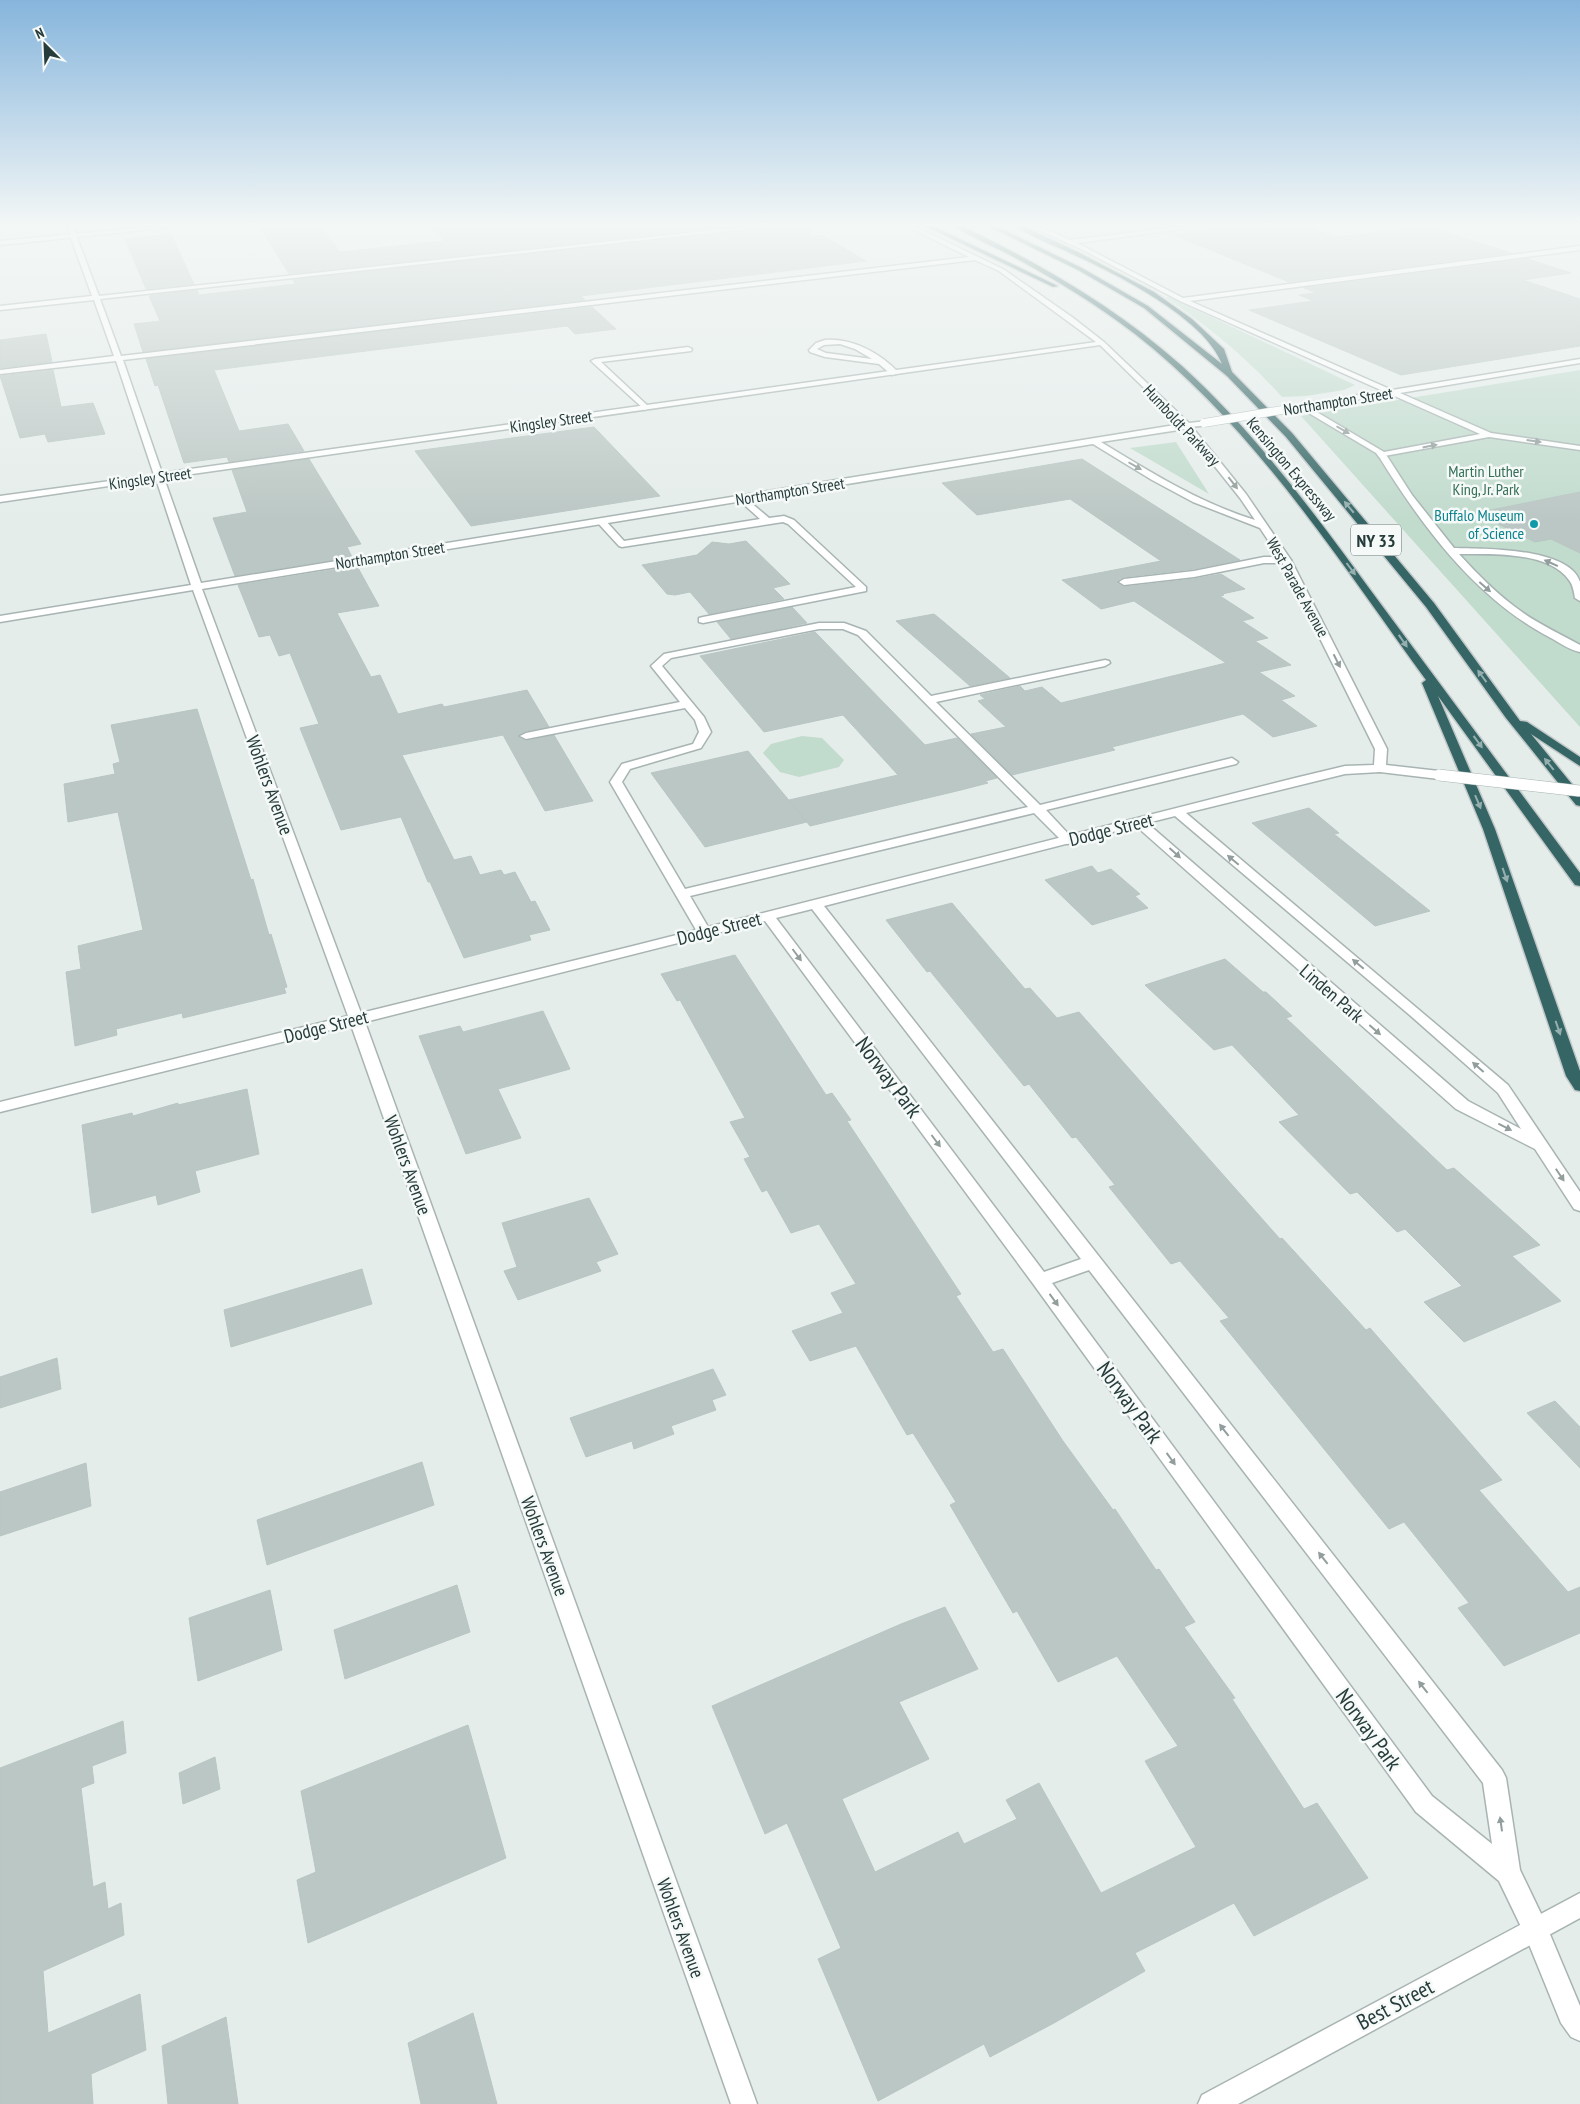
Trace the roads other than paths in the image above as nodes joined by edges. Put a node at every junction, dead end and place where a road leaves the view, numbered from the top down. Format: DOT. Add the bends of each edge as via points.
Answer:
graph roads {
  1 [pos="107,325"];
  2 [pos="399,325"];
  3 [pos="1079,325"];
  4 [pos="1127,325"];
  5 [pos="1169,325"];
  6 [pos="1195,325"];
  7 [pos="1240,325"];
  8 [pos="1102,344"];
  9 [pos="688,349"];
  10 [pos="118,358"];
  11 [pos="1580,361"];
  12 [pos="880,362"];
  13 [pos="0,372"];
  14 [pos="895,373"];
  15 [pos="1230,374"];
  16 [pos="1394,392"];
  17 [pos="1302,406"];
  18 [pos="645,408"];
  19 [pos="1187,426"];
  20 [pos="1488,435"];
  21 [pos="1094,441"];
  22 [pos="1580,448"];
  23 [pos="1382,455"];
  24 [pos="159,477"];
  25 [pos="0,499"];
  26 [pos="743,499"];
  27 [pos="767,521"];
  28 [pos="602,522"];
  29 [pos="1263,526"];
  30 [pos="1453,551"];
  31 [pos="1286,560"];
  32 [pos="1124,582"];
  33 [pos="197,587"];
  34 [pos="1580,598"];
  35 [pos="0,619"];
  36 [pos="703,620"];
  37 [pos="1580,649"];
  38 [pos="1417,660"];
  39 [pos="1105,662"];
  40 [pos="928,700"];
  41 [pos="688,704"];
  42 [pos="1510,716"];
  43 [pos="526,736"];
  44 [pos="1232,762"];
  45 [pos="1580,762"];
  46 [pos="1380,768"];
  47 [pos="1580,791"];
  48 [pos="1580,802"];
  49 [pos="1038,809"];
  50 [pos="1177,812"];
  51 [pos="1138,822"];
  52 [pos="1068,840"];
  53 [pos="1580,882"];
  54 [pos="682,894"];
  55 [pos="815,904"];
  56 [pos="768,916"];
  57 [pos="704,932"];
  58 [pos="356,1019"];
  59 [pos="1580,1086"];
  60 [pos="0,1107"];
  61 [pos="1540,1145"];
  62 [pos="1580,1206"];
  63 [pos="1094,1261"];
  64 [pos="1040,1280"];
  65 [pos="1508,1872"];
  66 [pos="1580,1905"];
  67 [pos="1534,1929"];
  68 [pos="1580,2028"];
  69 [pos="744,2104"];
  70 [pos="1211,2104"];
  1 -- 10 [label="street, Wohlers Avenue"];
  2 -- 10 [label="street"];
  3 -- 8 [label="street, Humboldt Parkway"];
  4 -- 38 [label="highway, Kensington Expressway / NY 33, one-way" via="1160,350 1196,384 1256,448 1304,506"];
  5 -- 15 [label="highway, Kensington Expressway / NY 33"];
  6 -- 15 [label="highway" via="1221,351"];
  7 -- 16 [label="street"];
  8 -- 14 [label="street, Kingsley Street"];
  8 -- 19 [label="street, Humboldt Parkway"];
  9 -- 18 [label="street" via="595,361"];
  10 -- 13 [label="street"];
  10 -- 24 [label="street, Wohlers Avenue"];
  11 -- 16 [label="street, Northampton Street"];
  12 -- 12 [label="street" via="864,349 845,342 819,344 813,350 825,355"];
  12 -- 14 [label="street"];
  14 -- 18 [label="street, Kingsley Street"];
  42 -- 15 [label="highway, Kensington Expressway / NY 33, one-way" via="1430,605 1289,435"];
  16 -- 17 [label="street, Northampton Street"];
  16 -- 20 [label="street"];
  17 -- 19 [label="street, Northampton Street, bridge"];
  17 -- 23 [label="street, one-way"];
  18 -- 24 [label="street, Kingsley Street"];
  19 -- 21 [label="street, Northampton Street"];
  19 -- 29 [label="street, Humboldt Parkway, one-way"];
  20 -- 22 [label="street, one-way"];
  23 -- 20 [label="street, one-way"];
  21 -- 26 [label="street, Northampton Street"];
  21 -- 29 [label="street, West Parade Avenue, one-way" via="1195,501"];
  23 -- 30 [label="street" via="1402,488"];
  24 -- 25 [label="street, Kingsley Street"];
  24 -- 33 [label="street, Wohlers Avenue"];
  26 -- 27 [label="street"];
  26 -- 28 [label="street, Northampton Street"];
  27 -- 28 [label="street" via="622,544"];
  27 -- 36 [label="street" via="784,519 791,522 863,589"];
  28 -- 33 [label="street, Northampton Street"];
  29 -- 31 [label="street, West Parade Avenue"];
  34 -- 30 [label="street, one-way" via="1571,575 1550,562 1507,552"];
  30 -- 37 [label="street, one-way" via="1476,579 1512,610"];
  31 -- 32 [label="street" via="1264,560 1194,574"];
  31 -- 46 [label="street, West Parade Avenue, one-way" via="1381,749"];
  33 -- 35 [label="street, Northampton Street"];
  33 -- 58 [label="street, Wohlers Avenue"];
  38 -- 53 [label="highway, Kensington Expressway / NY 33, one-way"];
  38 -- 59 [label="highway, one-way" via="1489,828"];
  39 -- 40 [label="street"];
  40 -- 41 [label="street" via="862,634 844,626 819,626 668,656 656,666"];
  40 -- 49 [label="street"];
  41 -- 43 [label="street"];
  41 -- 54 [label="street" via="705,732 697,746 626,767 616,782"];
  42 -- 45 [label="highway"];
  48 -- 42 [label="highway, Kensington Expressway / NY 33, one-way"];
  44 -- 49 [label="street"];
  46 -- 47 [label="street, Dodge Street, bridge"];
  46 -- 50 [label="street, Dodge Street" via="1346,770"];
  49 -- 52 [label="street"];
  49 -- 54 [label="street"];
  50 -- 51 [label="street, Dodge Street"];
  61 -- 50 [label="street, Linden Park, one-way" via="1503,1089"];
  51 -- 52 [label="street, Dodge Street"];
  51 -- 61 [label="street, Linden Park, one-way" via="1462,1105"];
  52 -- 55 [label="street, Dodge Street"];
  54 -- 57 [label="street"];
  55 -- 56 [label="street, Dodge Street"];
  55 -- 63 [label="street, Norway Park"];
  56 -- 57 [label="street, Dodge Street"];
  56 -- 64 [label="street, Norway Park, one-way"];
  57 -- 58 [label="street, Dodge Street"];
  58 -- 60 [label="street, Dodge Street"];
  58 -- 69 [label="street, Wohlers Avenue"];
  61 -- 62 [label="street, Linden Park, one-way"];
  63 -- 64 [label="street"];
  65 -- 63 [label="street, Norway Park, one-way" via="1494,1778"];
  64 -- 65 [label="street, Norway Park, one-way" via="1424,1804"];
  65 -- 67 [label="street, Norway Park"];
  66 -- 67 [label="street, Best Street"];
  67 -- 68 [label="street, Norway Park" via="1570,2014"];
  67 -- 70 [label="street, Best Street"];
}
